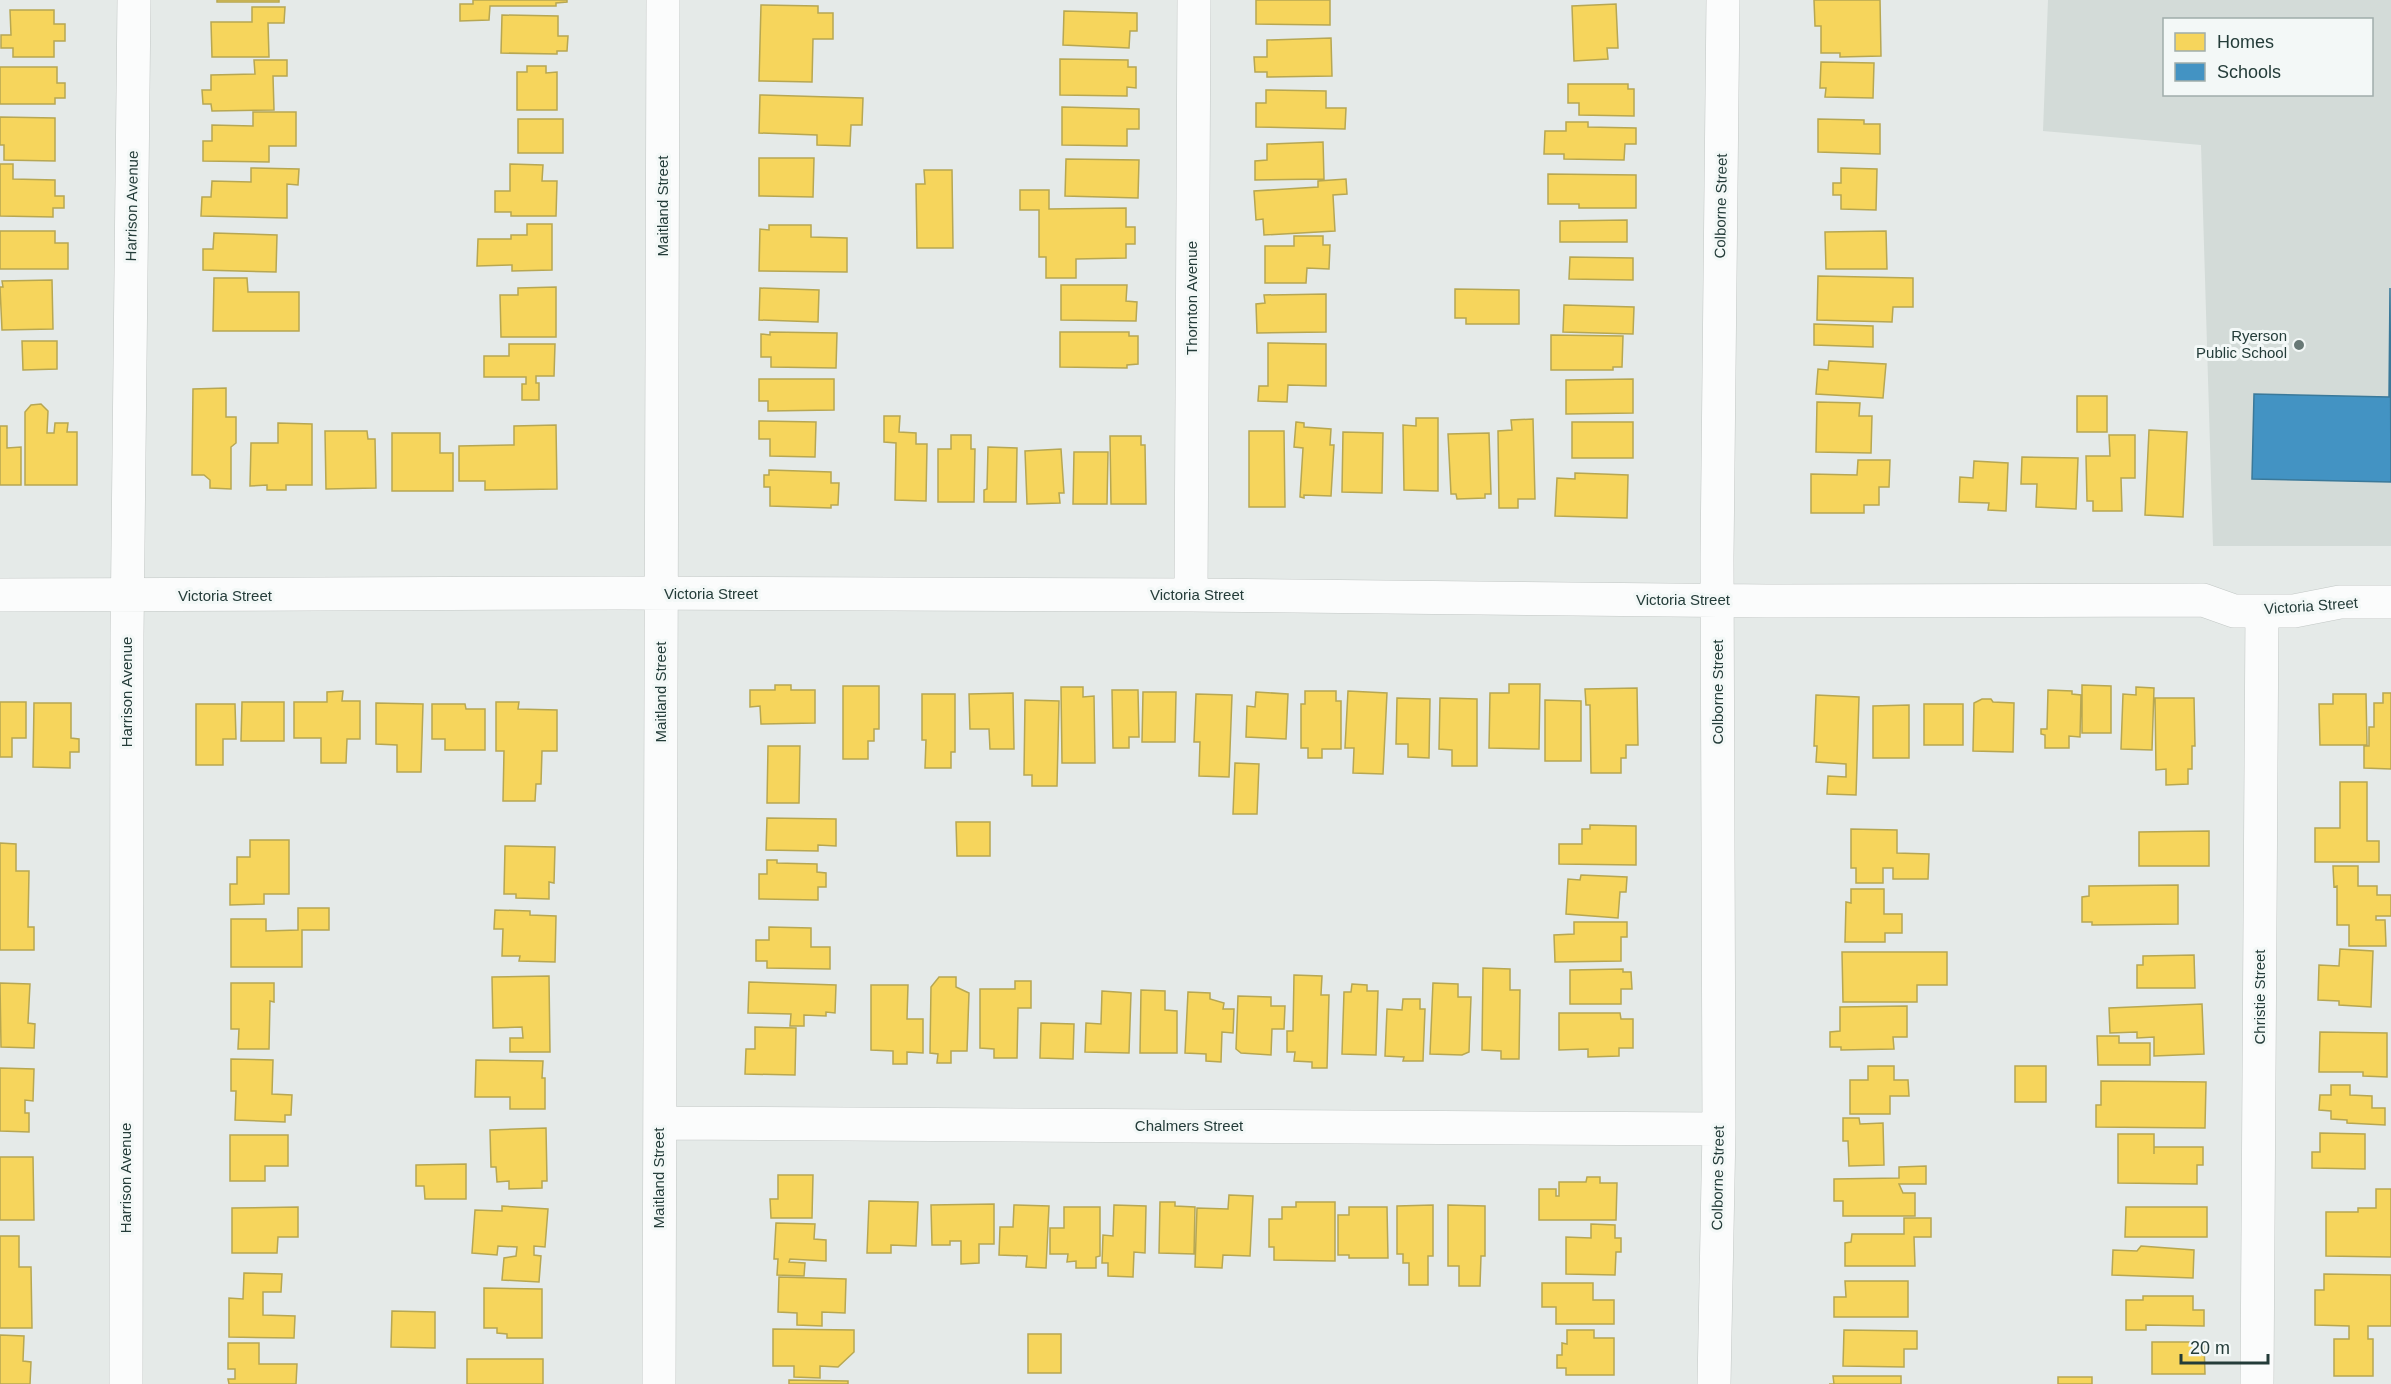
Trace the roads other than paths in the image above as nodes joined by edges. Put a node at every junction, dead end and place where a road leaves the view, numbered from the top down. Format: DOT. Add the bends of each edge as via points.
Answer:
graph roads {
  1 [pos="134,0"];
  2 [pos="663,0"];
  3 [pos="1194,0"];
  4 [pos="1723,0"];
  5 [pos="661,594"];
  6 [pos="0,595"];
  7 [pos="128,595"];
  8 [pos="1191,595"];
  9 [pos="1717,600"];
  10 [pos="2391,603"];
  11 [pos="2262,610"];
  12 [pos="660,1124"];
  13 [pos="1719,1129"];
  14 [pos="126,1384"];
  15 [pos="659,1384"];
  16 [pos="1714,1384"];
  17 [pos="2257,1384"];
  1 -- 7 [label="street, Harrison Avenue"];
  2 -- 5 [label="street, Maitland Street"];
  3 -- 8 [label="street, Thornton Avenue"];
  4 -- 9 [label="street, Colborne Street"];
  5 -- 7 [label="street, Victoria Street"];
  5 -- 8 [label="street, Victoria Street"];
  5 -- 12 [label="street, Maitland Street"];
  6 -- 7 [label="street, Victoria Street"];
  7 -- 14 [label="street, Harrison Avenue"];
  8 -- 9 [label="street, Victoria Street"];
  9 -- 11 [label="street, Victoria Street" via="2203,600 2234,611"];
  9 -- 13 [label="street, Colborne Street"];
  10 -- 11 [label="street, Victoria Street" via="2340,602 2294,610"];
  11 -- 17 [label="street, Christie Street"];
  12 -- 13 [label="street, Chalmers Street"];
  12 -- 15 [label="street, Maitland Street"];
  13 -- 16 [label="street, Colborne Street"];
}
